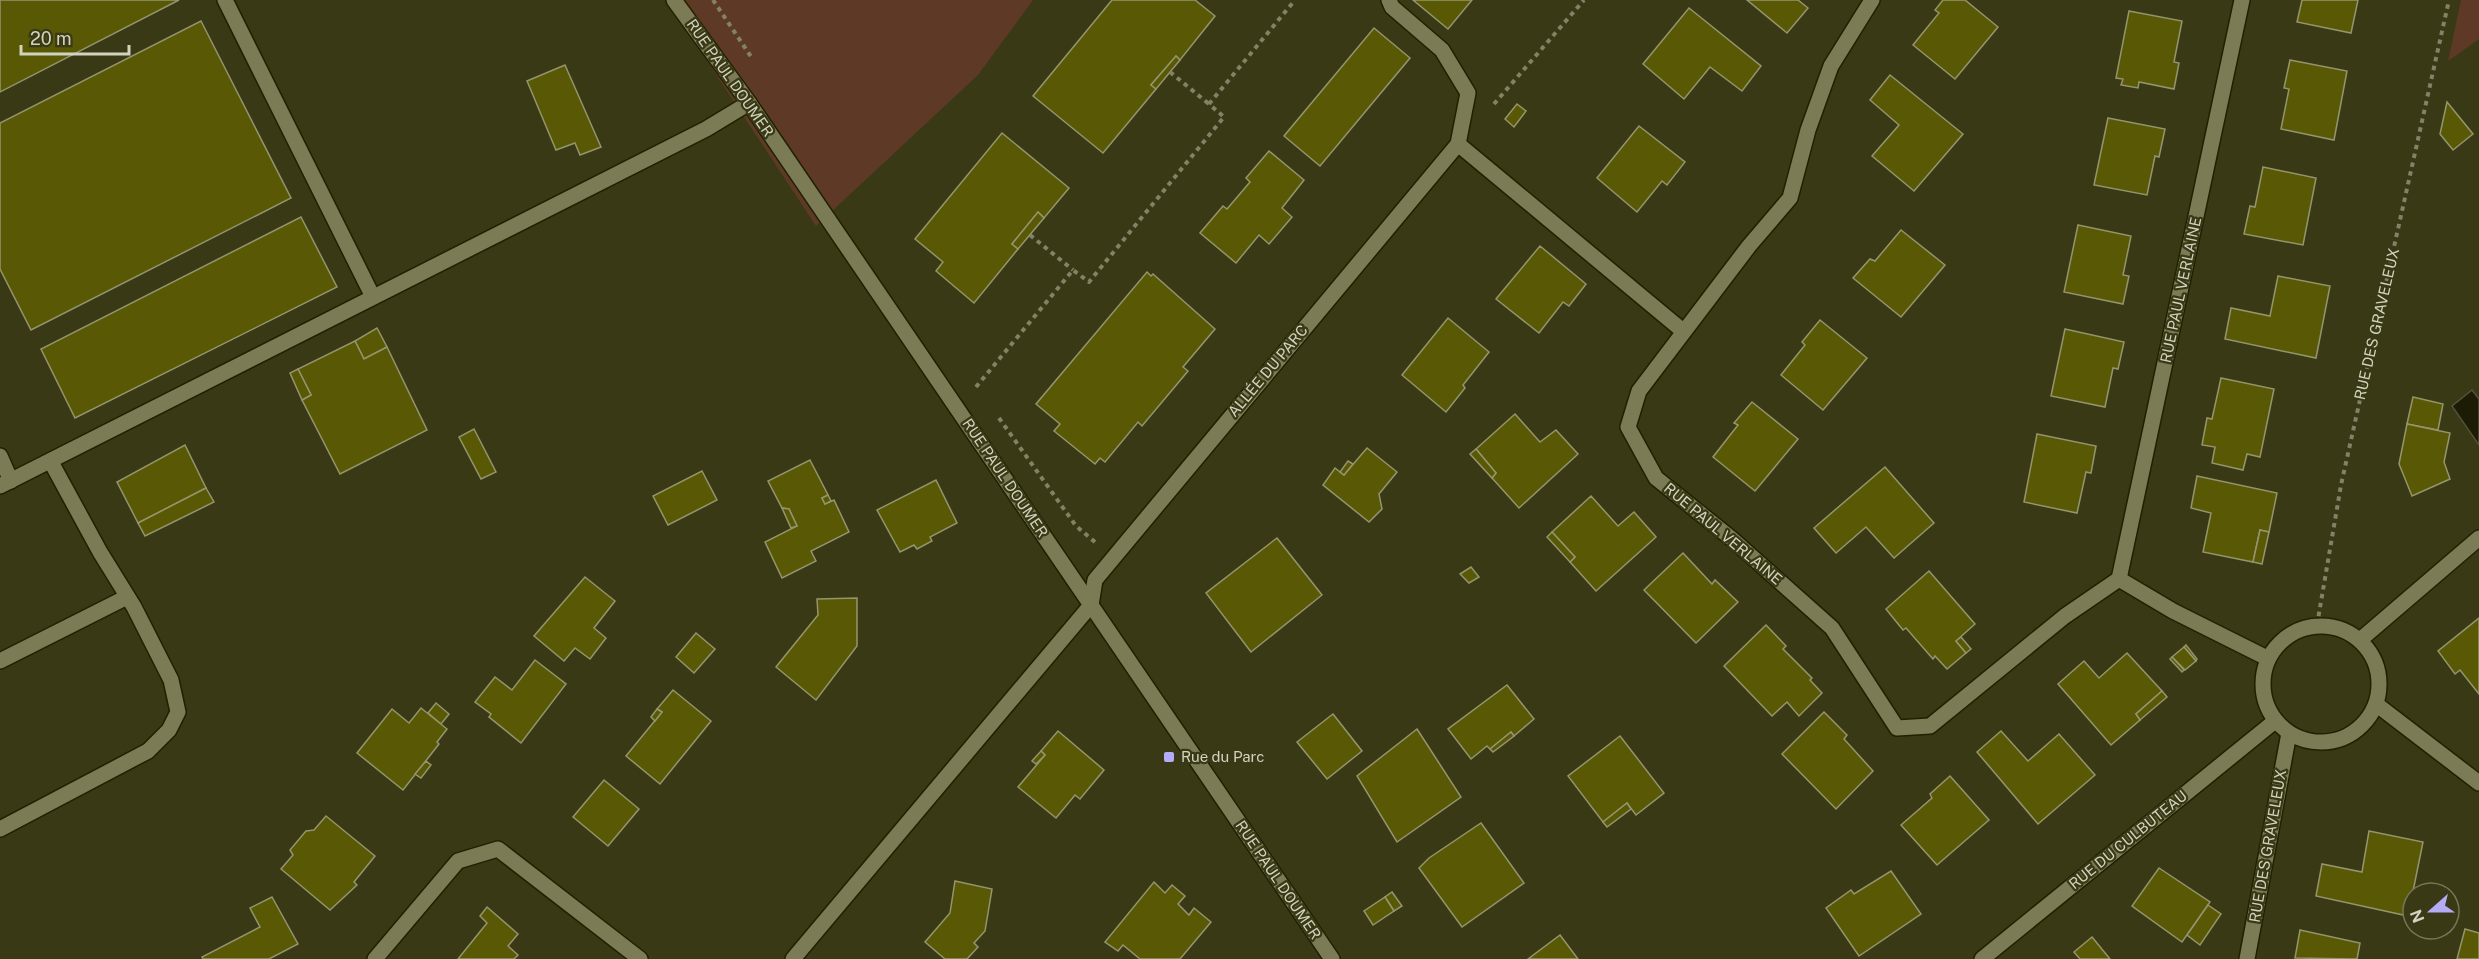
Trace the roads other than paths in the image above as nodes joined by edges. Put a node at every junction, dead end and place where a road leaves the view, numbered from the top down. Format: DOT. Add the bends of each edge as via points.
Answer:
graph roads {
  1 [pos="225,0"];
  2 [pos="674,0"];
  3 [pos="1389,0"];
  4 [pos="1872,0"];
  5 [pos="2242,0"];
  6 [pos="749,103"];
  7 [pos="1458,144"];
  8 [pos="373,297"];
  9 [pos="1683,331"];
  10 [pos="0,456"];
  11 [pos="51,462"];
  12 [pos="5,484"];
  13 [pos="2479,538"];
  14 [pos="2119,579"];
  15 [pos="127,597"];
  16 [pos="1091,605"];
  17 [pos="2360,640"];
  18 [pos="2267,658"];
  19 [pos="0,661"];
  20 [pos="2376,704"];
  21 [pos="2275,721"];
  22 [pos="2289,733"];
  23 [pos="2479,783"];
  24 [pos="0,829"];
  25 [pos="375,959"];
  26 [pos="640,959"];
  27 [pos="793,959"];
  28 [pos="1332,959"];
  29 [pos="1982,959"];
  30 [pos="2247,959"];
  1 -- 8 [label="street"];
  2 -- 6 [label="street, RUE PAUL DOUMER"];
  3 -- 7 [label="street" via="1392,7 1442,50 1468,93"];
  4 -- 9 [label="street, RUE PAUL VERLAINE" via="1831,66 1790,198"];
  5 -- 14 [label="street, RUE PAUL VERLAINE"];
  6 -- 8 [label="street" via="706,129"];
  6 -- 16 [label="street, RUE PAUL DOUMER"];
  7 -- 9 [label="street"];
  7 -- 16 [label="street, ALLÉE DU PARC" via="1095,580"];
  8 -- 11 [label="street"];
  9 -- 14 [label="street, RUE PAUL VERLAINE" via="1639,391 1628,427 1656,478 1832,628 1897,728 1930,726 2065,616"];
  10 -- 12 [label="street"];
  11 -- 12 [label="street"];
  11 -- 15 [label="street"];
  13 -- 17 [label="street"];
  14 -- 18 [label="street"];
  15 -- 19 [label="street"];
  15 -- 24 [label="street" via="171,680 178,712 169,730 148,751"];
  16 -- 27 [label="street"];
  16 -- 28 [label="street, RUE PAUL DOUMER"];
  17 -- 18 [label="street" via="2343,629 2317,625 2290,633"];
  17 -- 20 [label="street" via="2378,669"];
  18 -- 21 [label="street" via="2262,682 2266,705"];
  20 -- 22 [label="street" via="2356,730 2332,741 2307,741"];
  20 -- 23 [label="street"];
  21 -- 22 [label="street"];
  21 -- 29 [label="street, RUE DU CULBUTEAU"];
  22 -- 30 [label="street, RUE DES GRAVELEUX"];
  25 -- 26 [label="street" via="458,861 498,849"];
}
